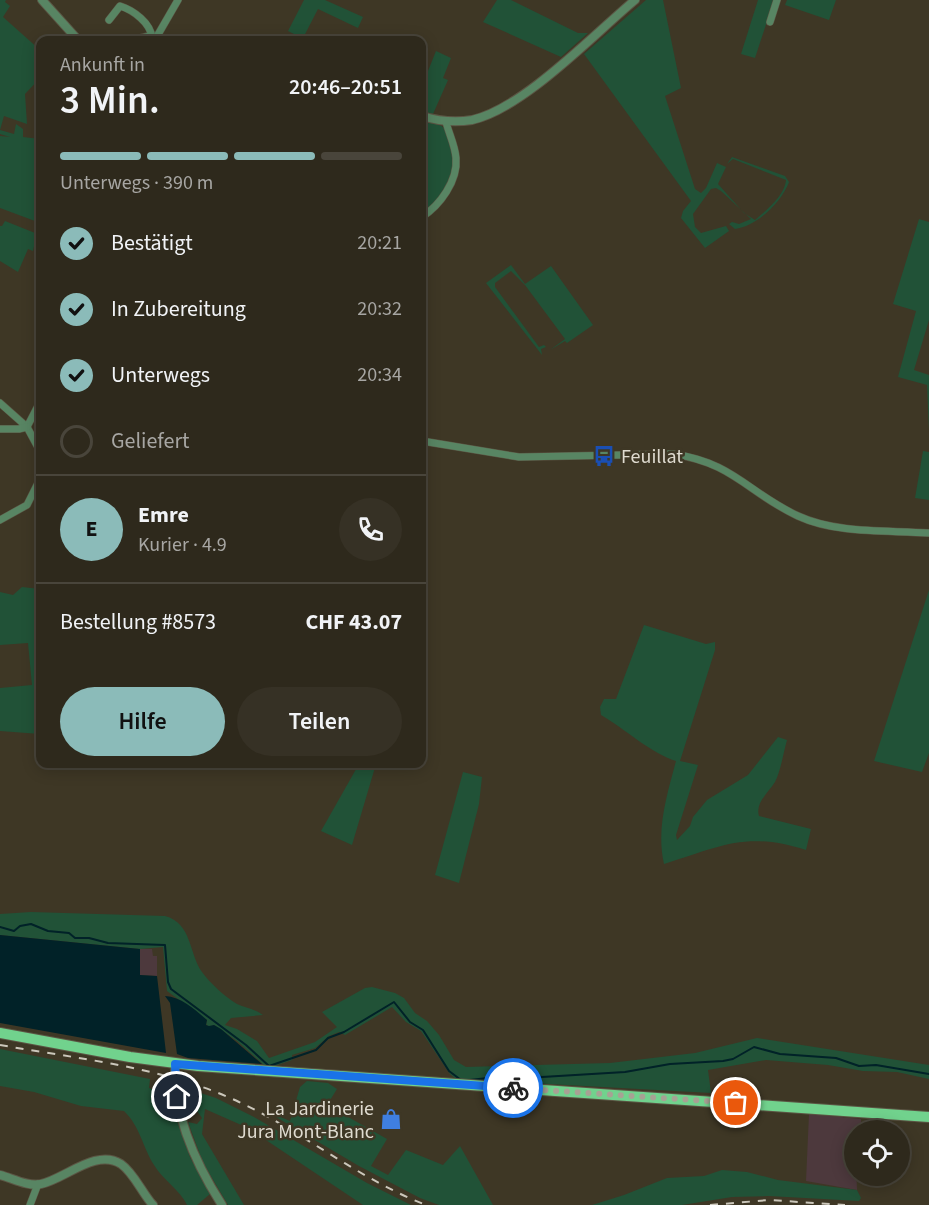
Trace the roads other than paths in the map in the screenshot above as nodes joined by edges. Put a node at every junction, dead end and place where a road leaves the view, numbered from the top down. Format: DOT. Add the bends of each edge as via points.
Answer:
graph roads {
  1 [pos="42,0"];
  2 [pos="178,0"];
  3 [pos="635,0"];
  4 [pos="777,0"];
  5 [pos="109,20"];
  6 [pos="770,22"];
  7 [pos="74,36"];
  8 [pos="155,36"];
  9 [pos="159,36"];
  10 [pos="426,117"];
  11 [pos="446,122"];
  12 [pos="426,213"];
  13 [pos="0,403"];
  14 [pos="36,410"];
  15 [pos="27,427"];
  16 [pos="0,429"];
  17 [pos="426,442"];
  18 [pos="36,444"];
  19 [pos="36,491"];
  20 [pos="0,520"];
  21 [pos="929,533"];
  22 [pos="0,1033"];
  23 [pos="175,1064"];
  24 [pos="929,1117"];
  25 [pos="0,1175"];
  26 [pos="38,1185"];
  27 [pos="30,1205"];
  28 [pos="153,1205"];
  29 [pos="222,1205"];
  1 -- 7 [label="street"];
  2 -- 9 [label="street"];
  3 -- 11 [label="street" via="516,100 479,118"];
  4 -- 6 [label="street"];
  5 -- 8 [label="street" via="120,6 134,13"];
  10 -- 11 [label="street"];
  11 -- 12 [label="street" via="456,155 454,174 440,200"];
  13 -- 15 [label="street"];
  14 -- 15 [label="street"];
  15 -- 16 [label="street"];
  15 -- 18 [label="street"];
  17 -- 21 [label="street" via="519,457 691,456 722,467 789,511 814,522"];
  19 -- 20 [label="street" via="22,509"];
  22 -- 23 [label="main road"];
  23 -- 24 [label="main road"];
  23 -- 29 [label="street" via="177,1097 191,1145 202,1173"];
  25 -- 26 [label="street"];
  26 -- 27 [label="street"];
  26 -- 28 [label="street" via="89,1163 111,1161 127,1170"];
}
